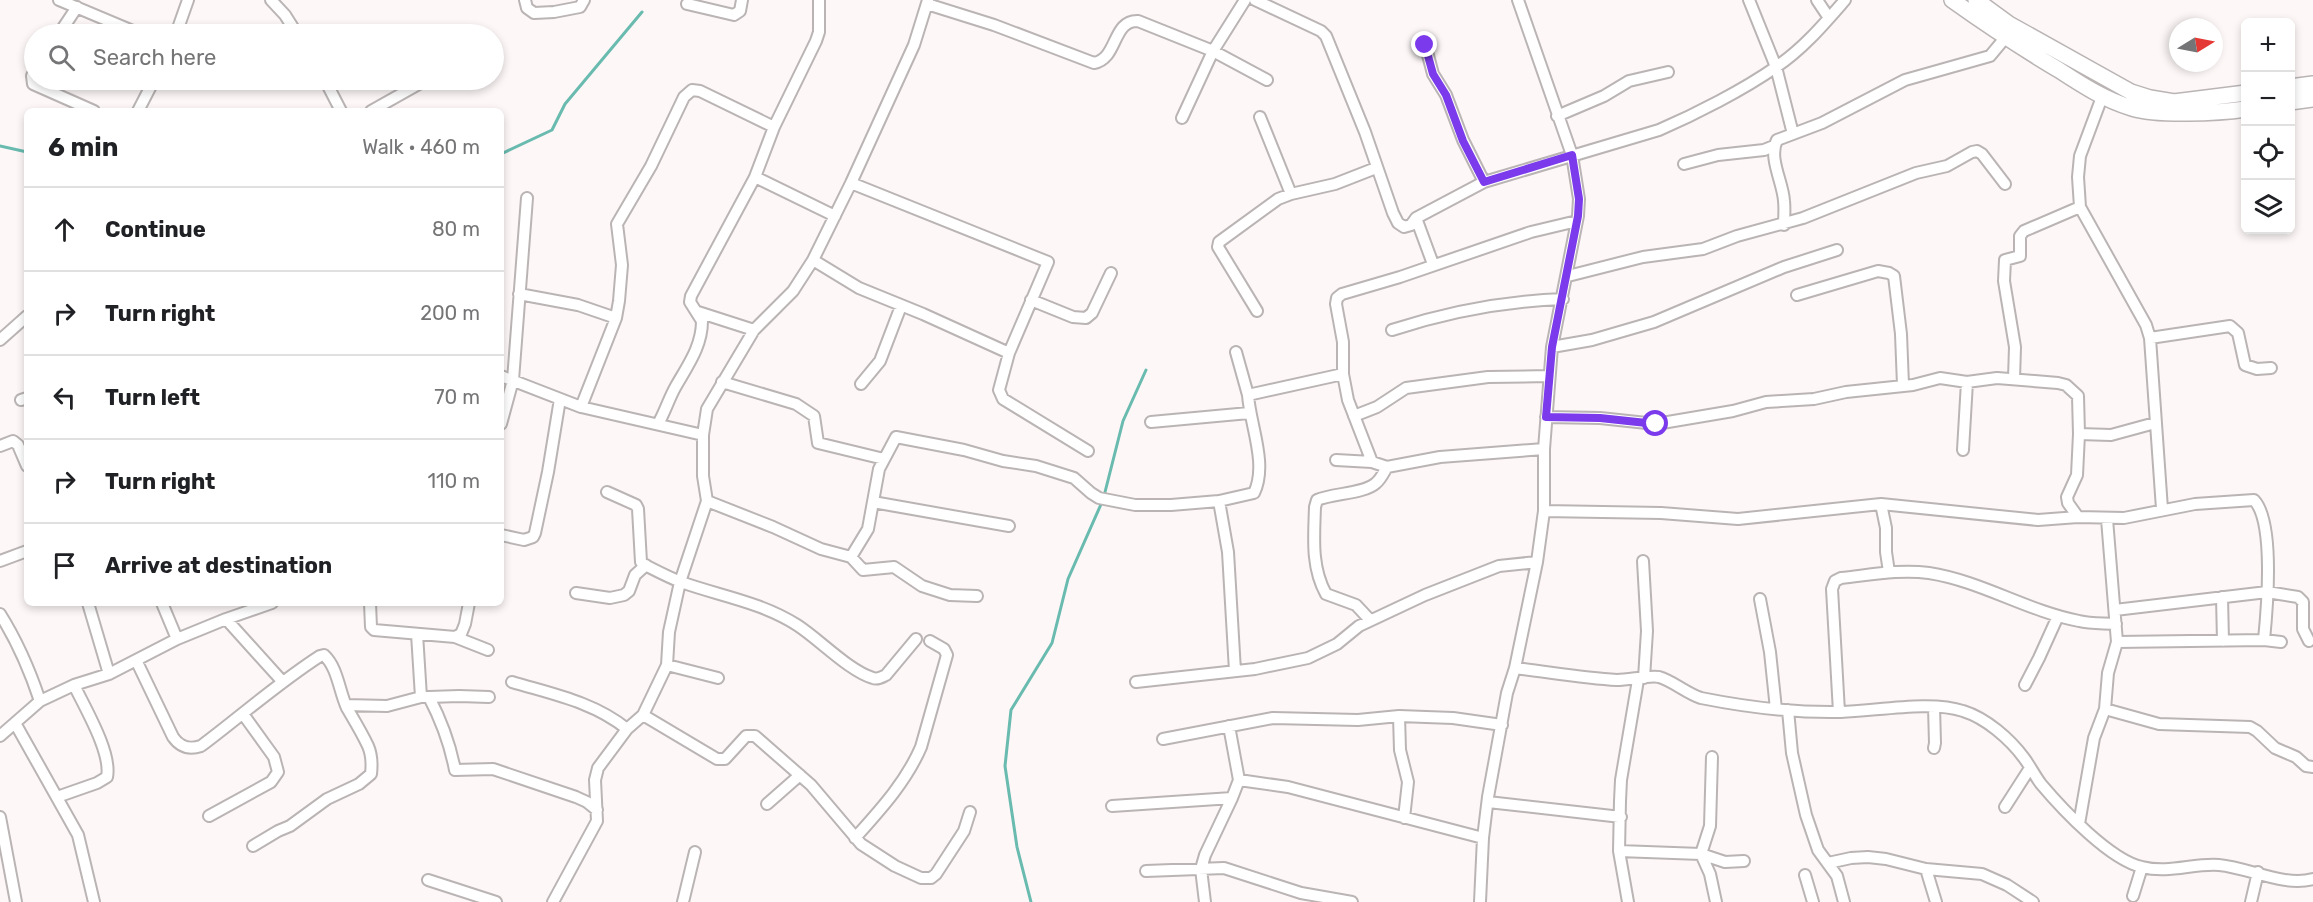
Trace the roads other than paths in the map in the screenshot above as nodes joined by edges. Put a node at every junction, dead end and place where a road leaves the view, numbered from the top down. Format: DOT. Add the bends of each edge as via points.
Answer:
graph roads {
  1 [pos="59,0"];
  2 [pos="188,0"];
  3 [pos="271,0"];
  4 [pos="525,0"];
  5 [pos="584,0"];
  6 [pos="742,0"];
  7 [pos="819,0"];
  8 [pos="1245,0"];
  9 [pos="1255,0"];
  10 [pos="1518,0"];
  11 [pos="1749,0"];
  12 [pos="1817,0"];
  13 [pos="1845,0"];
  14 [pos="1952,0"];
  15 [pos="1976,0"];
  16 [pos="927,2"];
  17 [pos="687,4"];
  18 [pos="77,8"];
  19 [pos="1829,18"];
  20 [pos="66,24"];
  21 [pos="116,24"];
  22 [pos="180,24"];
  23 [pos="291,24"];
  24 [pos="2005,38"];
  25 [pos="1425,45"];
  26 [pos="1214,51"];
  27 [pos="1776,67"];
  28 [pos="1668,72"];
  29 [pos="1267,80"];
  30 [pos="2313,84"];
  31 [pos="2295,86"];
  32 [pos="47,90"];
  33 [pos="149,90"];
  34 [pos="330,90"];
  35 [pos="408,90"];
  36 [pos="2241,94"];
  37 [pos="2102,97"];
  38 [pos="2313,99"];
  39 [pos="2295,101"];
  40 [pos="87,108"];
  41 [pos="140,108"];
  42 [pos="339,108"];
  43 [pos="376,108"];
  44 [pos="2241,109"];
  45 [pos="1557,116"];
  46 [pos="1260,117"];
  47 [pos="1182,118"];
  48 [pos="774,127"];
  49 [pos="1793,134"];
  50 [pos="1774,146"];
  51 [pos="1572,155"];
  52 [pos="1684,164"];
  53 [pos="1376,168"];
  54 [pos="755,177"];
  55 [pos="1484,182"];
  56 [pos="851,183"];
  57 [pos="2005,184"];
  58 [pos="1291,194"];
  59 [pos="527,198"];
  60 [pos="2080,207"];
  61 [pos="835,216"];
  62 [pos="1416,218"];
  63 [pos="1577,221"];
  64 [pos="1784,225"];
  65 [pos="1837,250"];
  66 [pos="813,260"];
  67 [pos="1433,264"];
  68 [pos="1111,273"];
  69 [pos="1568,276"];
  70 [pos="519,294"];
  71 [pos="1797,295"];
  72 [pos="1563,299"];
  73 [pos="1031,300"];
  74 [pos="902,306"];
  75 [pos="1257,311"];
  76 [pos="698,312"];
  77 [pos="616,318"];
  78 [pos="24,319"];
  79 [pos="754,330"];
  80 [pos="1392,330"];
  81 [pos="2150,338"];
  82 [pos="0,340"];
  83 [pos="1552,347"];
  84 [pos="1236,352"];
  85 [pos="1008,353"];
  86 [pos="2271,368"];
  87 [pos="1342,374"];
  88 [pos="1549,376"];
  89 [pos="504,377"];
  90 [pos="513,380"];
  91 [pos="2014,380"];
  92 [pos="722,382"];
  93 [pos="1967,382"];
  94 [pos="861,384"];
  95 [pos="1903,385"];
  96 [pos="1248,395"];
  97 [pos="560,399"];
  98 [pos="581,407"];
  99 [pos="504,413"];
  100 [pos="1249,413"];
  101 [pos="1354,416"];
  102 [pos="1546,417"];
  103 [pos="1151,422"];
  104 [pos="2156,423"];
  105 [pos="658,424"];
  106 [pos="2079,434"];
  107 [pos="703,435"];
  108 [pos="0,446"];
  109 [pos="1544,449"];
  110 [pos="1963,450"];
  111 [pos="1088,451"];
  112 [pos="24,459"];
  113 [pos="884,459"];
  114 [pos="1336,460"];
  115 [pos="1372,462"];
  116 [pos="1387,467"];
  117 [pos="607,492"];
  118 [pos="706,501"];
  119 [pos="1219,501"];
  120 [pos="873,502"];
  121 [pos="1881,504"];
  122 [pos="2162,509"];
  123 [pos="1544,511"];
  124 [pos="2078,517"];
  125 [pos="2107,519"];
  126 [pos="1010,526"];
  127 [pos="504,537"];
  128 [pos="24,552"];
  129 [pos="851,557"];
  130 [pos="0,561"];
  131 [pos="1643,561"];
  132 [pos="1537,562"];
  133 [pos="646,565"];
  134 [pos="1889,572"];
  135 [pos="680,582"];
  136 [pos="2266,592"];
  137 [pos="576,593"];
  138 [pos="977,596"];
  139 [pos="2222,597"];
  140 [pos="1760,599"];
  141 [pos="89,606"];
  142 [pos="163,606"];
  143 [pos="263,606"];
  144 [pos="370,606"];
  145 [pos="468,606"];
  146 [pos="2115,610"];
  147 [pos="0,614"];
  148 [pos="2058,616"];
  149 [pos="226,619"];
  150 [pos="1370,620"];
  151 [pos="2116,624"];
  152 [pos="417,633"];
  153 [pos="455,637"];
  154 [pos="177,639"];
  155 [pos="916,639"];
  156 [pos="2264,640"];
  157 [pos="930,641"];
  158 [pos="2223,641"];
  159 [pos="2309,641"];
  160 [pos="2117,642"];
  161 [pos="2281,642"];
  162 [pos="488,650"];
  163 [pos="136,660"];
  164 [pos="667,665"];
  165 [pos="1515,668"];
  166 [pos="1235,671"];
  167 [pos="109,674"];
  168 [pos="718,678"];
  169 [pos="1641,679"];
  170 [pos="282,681"];
  171 [pos="512,682"];
  172 [pos="1136,682"];
  173 [pos="74,685"];
  174 [pos="2025,685"];
  175 [pos="425,697"];
  176 [pos="489,697"];
  177 [pos="40,701"];
  178 [pos="346,705"];
  179 [pos="1934,707"];
  180 [pos="1782,709"];
  181 [pos="2105,709"];
  182 [pos="1839,712"];
  183 [pos="243,714"];
  184 [pos="643,715"];
  185 [pos="1399,716"];
  186 [pos="15,723"];
  187 [pos="1502,725"];
  188 [pos="1229,726"];
  189 [pos="627,729"];
  190 [pos="0,736"];
  191 [pos="1163,739"];
  192 [pos="1934,748"];
  193 [pos="1712,758"];
  194 [pos="2313,767"];
  195 [pos="2030,768"];
  196 [pos="800,775"];
  197 [pos="1239,780"];
  198 [pos="57,797"];
  199 [pos="1232,798"];
  200 [pos="1488,802"];
  201 [pos="767,804"];
  202 [pos="1112,806"];
  203 [pos="2005,807"];
  204 [pos="597,810"];
  205 [pos="970,812"];
  206 [pos="209,816"];
  207 [pos="0,817"];
  208 [pos="1621,817"];
  209 [pos="1404,818"];
  210 [pos="2079,824"];
  211 [pos="855,838"];
  212 [pos="1483,838"];
  213 [pos="253,846"];
  214 [pos="1619,851"];
  215 [pos="695,852"];
  216 [pos="1701,854"];
  217 [pos="1744,861"];
  218 [pos="1828,863"];
  219 [pos="2142,867"];
  220 [pos="1201,869"];
  221 [pos="1926,869"];
  222 [pos="1146,871"];
  223 [pos="2258,872"];
  224 [pos="1805,874"];
  225 [pos="2313,879"];
  226 [pos="428,880"];
  227 [pos="2133,897"];
  228 [pos="16,902"];
  229 [pos="94,902"];
  230 [pos="496,902"];
  231 [pos="553,902"];
  232 [pos="683,902"];
  233 [pos="1205,902"];
  234 [pos="1352,902"];
  235 [pos="1480,902"];
  236 [pos="1628,902"];
  237 [pos="1716,902"];
  238 [pos="1813,902"];
  239 [pos="1844,902"];
  240 [pos="1936,902"];
  241 [pos="2033,902"];
  242 [pos="2251,902"];
  1 -- 18 [label="street"];
  2 -- 22 [label="street"];
  3 -- 23 [label="street"];
  4 -- 5 [label="street" via="534,14 573,9"];
  6 -- 17 [label="street" via="740,11 734,15"];
  7 -- 48 [label="street" via="816,41"];
  8 -- 26 [label="street"];
  9 -- 53 [label="street" via="1326,36"];
  10 -- 45 [label="street"];
  11 -- 27 [label="street"];
  12 -- 19 [label="street"];
  13 -- 19 [label="street"];
  14 -- 24 [label="main road"];
  15 -- 36 [label="main road" via="2009,24 2132,92 2174,102"];
  16 -- 26 [label="street" via="1094,63 1107,57 1124,24 1130,21"];
  16 -- 56 [label="street" via="914,45"];
  18 -- 20 [label="street"];
  18 -- 21 [label="street"];
  19 -- 27 [label="street"];
  24 -- 37 [label="main road"];
  24 -- 49 [label="street" via="1990,56 1905,80"];
  25 -- 55 [label="street" via="1433,74"];
  26 -- 29 [label="street"];
  26 -- 47 [label="street"];
  27 -- 49 [label="street"];
  27 -- 51 [label="street" via="1667,126"];
  28 -- 45 [label="street" via="1629,81"];
  30 -- 31 [label="main road"];
  32 -- 40 [label="street"];
  33 -- 41 [label="street"];
  34 -- 42 [label="street"];
  35 -- 43 [label="street"];
  37 -- 44 [label="main road" via="2151,112"];
  37 -- 60 [label="street" via="2080,156"];
  38 -- 39 [label="main road"];
  45 -- 51 [label="street"];
  46 -- 58 [label="street"];
  48 -- 54 [label="street"];
  48 -- 77 [label="street" via="700,91 688,92 617,224 622,278"];
  49 -- 50 [label="street" via="1777,140"];
  50 -- 52 [label="street" via="1718,154"];
  50 -- 64 [label="street" via="1784,200"];
  51 -- 55 [label="street"];
  51 -- 63 [label="street" via="1579,199"];
  53 -- 58 [label="street" via="1335,184"];
  53 -- 62 [label="street" via="1398,224 1412,225"];
  54 -- 61 [label="street"];
  54 -- 76 [label="street" via="691,296 690,302"];
  55 -- 62 [label="street"];
  56 -- 61 [label="street"];
  56 -- 73 [label="street" via="1048,262"];
  57 -- 64 [label="street" via="1977,151 1947,166 1916,174"];
  58 -- 75 [label="street" via="1278,199 1219,242 1218,247"];
  59 -- 70 [label="street"];
  60 -- 81 [label="street"];
  60 -- 91 [label="street" via="2024,231 2020,236 2020,256 2005,260 2004,281 2015,347"];
  61 -- 66 [label="street"];
  62 -- 67 [label="street"];
  63 -- 67 [label="street"];
  63 -- 69 [label="street"];
  64 -- 69 [label="street" via="1695,251 1643,257"];
  65 -- 83 [label="street" via="1784,267 1654,322"];
  66 -- 74 [label="street" via="859,288"];
  66 -- 79 [label="street" via="793,291"];
  67 -- 87 [label="street" via="1337,298 1343,342"];
  68 -- 73 [label="street" via="1086,318 1073,317"];
  69 -- 72 [label="street"];
  70 -- 77 [label="street" via="578,305"];
  70 -- 90 [label="street"];
  71 -- 95 [label="street" via="1878,271 1894,276"];
  72 -- 80 [label="street" via="1466,311"];
  72 -- 83 [label="street"];
  73 -- 85 [label="street"];
  74 -- 85 [label="street"];
  74 -- 94 [label="street" via="880,361"];
  76 -- 79 [label="street"];
  76 -- 105 [label="street" via="702,328 697,347"];
  77 -- 98 [label="street"];
  78 -- 82 [label="street"];
  79 -- 92 [label="street"];
  81 -- 86 [label="street" via="2230,326 2238,333 2245,364 2257,369"];
  81 -- 104 [label="street"];
  83 -- 88 [label="street"];
  84 -- 96 [label="street"];
  85 -- 111 [label="street" via="999,390 1003,399"];
  87 -- 96 [label="street"];
  87 -- 101 [label="street"];
  88 -- 101 [label="street" via="1488,377 1406,388 1382,405"];
  88 -- 102 [label="street"];
  89 -- 90 [label="street"];
  90 -- 97 [label="street"];
  90 -- 99 [label="street"];
  91 -- 93 [label="street" via="1990,378"];
  91 -- 106 [label="street" via="2058,383 2072,389 2078,396"];
  92 -- 107 [label="street" via="706,409"];
  92 -- 113 [label="street" via="796,404 813,417 818,443"];
  93 -- 95 [label="street" via="1940,378"];
  93 -- 110 [label="street"];
  95 -- 102 [label="street" via="1766,402 1656,424"];
  96 -- 100 [label="street"];
  97 -- 98 [label="street"];
  97 -- 127 [label="street" via="535,533 524,540"];
  98 -- 105 [label="street"];
  100 -- 103 [label="street"];
  100 -- 119 [label="street" via="1258,457 1258,485 1254,493"];
  101 -- 115 [label="street"];
  102 -- 109 [label="street"];
  104 -- 106 [label="street" via="2111,435"];
  104 -- 122 [label="street"];
  105 -- 107 [label="street"];
  106 -- 124 [label="street" via="2076,475 2067,497"];
  107 -- 118 [label="street"];
  108 -- 112 [label="street" via="13,441"];
  109 -- 116 [label="street" via="1440,457"];
  109 -- 123 [label="street"];
  113 -- 119 [label="street" via="894,439 900,436 1036,466 1074,478 1099,498 1143,506"];
  113 -- 120 [label="street"];
  114 -- 115 [label="street"];
  115 -- 116 [label="street"];
  116 -- 150 [label="street" via="1369,488 1325,497 1317,500 1316,507 1314,550 1319,581 1326,594 1356,605"];
  117 -- 133 [label="street" via="636,505 640,562"];
  118 -- 129 [label="street" via="821,549"];
  118 -- 135 [label="street"];
  119 -- 166 [label="street" via="1228,552"];
  120 -- 126 [label="street"];
  120 -- 129 [label="street" via="868,529"];
  121 -- 123 [label="street" via="1738,519"];
  121 -- 124 [label="street" via="2028,520"];
  121 -- 134 [label="street" via="1887,528"];
  122 -- 125 [label="street"];
  122 -- 136 [label="street" via="2254,500 2266,531"];
  123 -- 132 [label="street"];
  124 -- 125 [label="street"];
  125 -- 146 [label="street"];
  128 -- 130 [label="street"];
  129 -- 138 [label="street" via="863,570 894,567 922,586 950,595"];
  131 -- 169 [label="street" via="1647,631"];
  132 -- 150 [label="street" via="1481,572"];
  132 -- 165 [label="street"];
  133 -- 135 [label="street"];
  133 -- 137 [label="street" via="622,596"];
  134 -- 148 [label="street" via="1948,577"];
  134 -- 182 [label="street" via="1835,581 1832,589"];
  135 -- 155 [label="street" via="723,593 780,616 873,678 886,675"];
  135 -- 164 [label="street" via="669,632"];
  136 -- 139 [label="street"];
  136 -- 156 [label="street"];
  136 -- 159 [label="street" via="2301,599 2303,629"];
  139 -- 146 [label="street"];
  139 -- 158 [label="street"];
  140 -- 180 [label="street"];
  141 -- 167 [label="street"];
  142 -- 154 [label="street"];
  143 -- 149 [label="street"];
  144 -- 152 [label="street" via="374,630"];
  145 -- 153 [label="street" via="461,634"];
  146 -- 151 [label="street"];
  147 -- 177 [label="street"];
  148 -- 151 [label="street"];
  148 -- 174 [label="street"];
  149 -- 154 [label="street"];
  149 -- 170 [label="street"];
  150 -- 166 [label="street" via="1321,654"];
  151 -- 160 [label="street"];
  152 -- 153 [label="street"];
  152 -- 175 [label="street"];
  153 -- 162 [label="street"];
  154 -- 163 [label="street"];
  156 -- 158 [label="street"];
  156 -- 161 [label="street"];
  157 -- 211 [label="street" via="947,655 921,747 893,795"];
  158 -- 160 [label="street"];
  160 -- 181 [label="street" via="2108,673"];
  163 -- 167 [label="street"];
  163 -- 183 [label="street" via="177,743 192,749 201,746"];
  164 -- 168 [label="street"];
  164 -- 184 [label="street"];
  165 -- 169 [label="street" via="1599,679"];
  165 -- 187 [label="street"];
  166 -- 172 [label="street"];
  167 -- 173 [label="street"];
  169 -- 180 [label="street" via="1660,677 1701,698"];
  169 -- 208 [label="street" via="1621,780"];
  170 -- 178 [label="street" via="324,655 333,668"];
  170 -- 183 [label="street"];
  171 -- 189 [label="street" via="593,707"];
  173 -- 177 [label="street"];
  173 -- 198 [label="street" via="107,760 108,772 96,783"];
  175 -- 176 [label="street"];
  175 -- 178 [label="street" via="387,706"];
  175 -- 204 [label="street" via="448,741 455,770 493,769 576,797"];
  177 -- 186 [label="street"];
  178 -- 213 [label="street" via="368,747 371,774"];
  179 -- 182 [label="street"];
  179 -- 192 [label="street"];
  179 -- 195 [label="street" via="1963,710 1988,723"];
  180 -- 182 [label="street"];
  180 -- 218 [label="street" via="1814,841"];
  181 -- 194 [label="street" via="2159,724 2250,727 2275,748"];
  181 -- 210 [label="street" via="2094,738"];
  183 -- 206 [label="street" via="274,757 278,772 271,782"];
  184 -- 189 [label="street"];
  184 -- 196 [label="street" via="721,760 746,736 755,736"];
  185 -- 187 [label="street"];
  185 -- 188 [label="street" via="1358,720 1273,718"];
  185 -- 209 [label="street" via="1400,750 1408,782"];
  186 -- 190 [label="street"];
  186 -- 198 [label="street"];
  187 -- 200 [label="street"];
  188 -- 191 [label="street"];
  188 -- 197 [label="street"];
  189 -- 204 [label="street" via="598,768 594,780"];
  193 -- 216 [label="street" via="1710,826"];
  195 -- 203 [label="street"];
  195 -- 210 [label="street"];
  196 -- 201 [label="street"];
  196 -- 211 [label="street"];
  197 -- 199 [label="street"];
  197 -- 209 [label="street" via="1288,787"];
  198 -- 229 [label="street" via="78,835"];
  199 -- 202 [label="street"];
  199 -- 220 [label="street"];
  200 -- 208 [label="street"];
  200 -- 212 [label="street"];
  204 -- 231 [label="street" via="597,821"];
  205 -- 211 [label="street" via="958,840 936,874 927,879 894,866"];
  207 -- 228 [label="street"];
  208 -- 214 [label="street"];
  209 -- 212 [label="street"];
  210 -- 219 [label="street" via="2116,855"];
  212 -- 235 [label="street"];
  214 -- 216 [label="street"];
  214 -- 236 [label="street"];
  215 -- 232 [label="street"];
  216 -- 217 [label="street" via="1725,862"];
  216 -- 237 [label="street"];
  218 -- 221 [label="street" via="1868,857"];
  218 -- 239 [label="street" via="1837,876"];
  219 -- 223 [label="street" via="2160,870 2219,865"];
  219 -- 227 [label="street"];
  220 -- 222 [label="street"];
  220 -- 233 [label="street"];
  220 -- 234 [label="street" via="1224,868 1301,893"];
  221 -- 240 [label="street"];
  221 -- 241 [label="street" via="1982,874"];
  223 -- 225 [label="street" via="2286,880"];
  223 -- 242 [label="street"];
  224 -- 238 [label="street"];
  226 -- 230 [label="street"];
}
